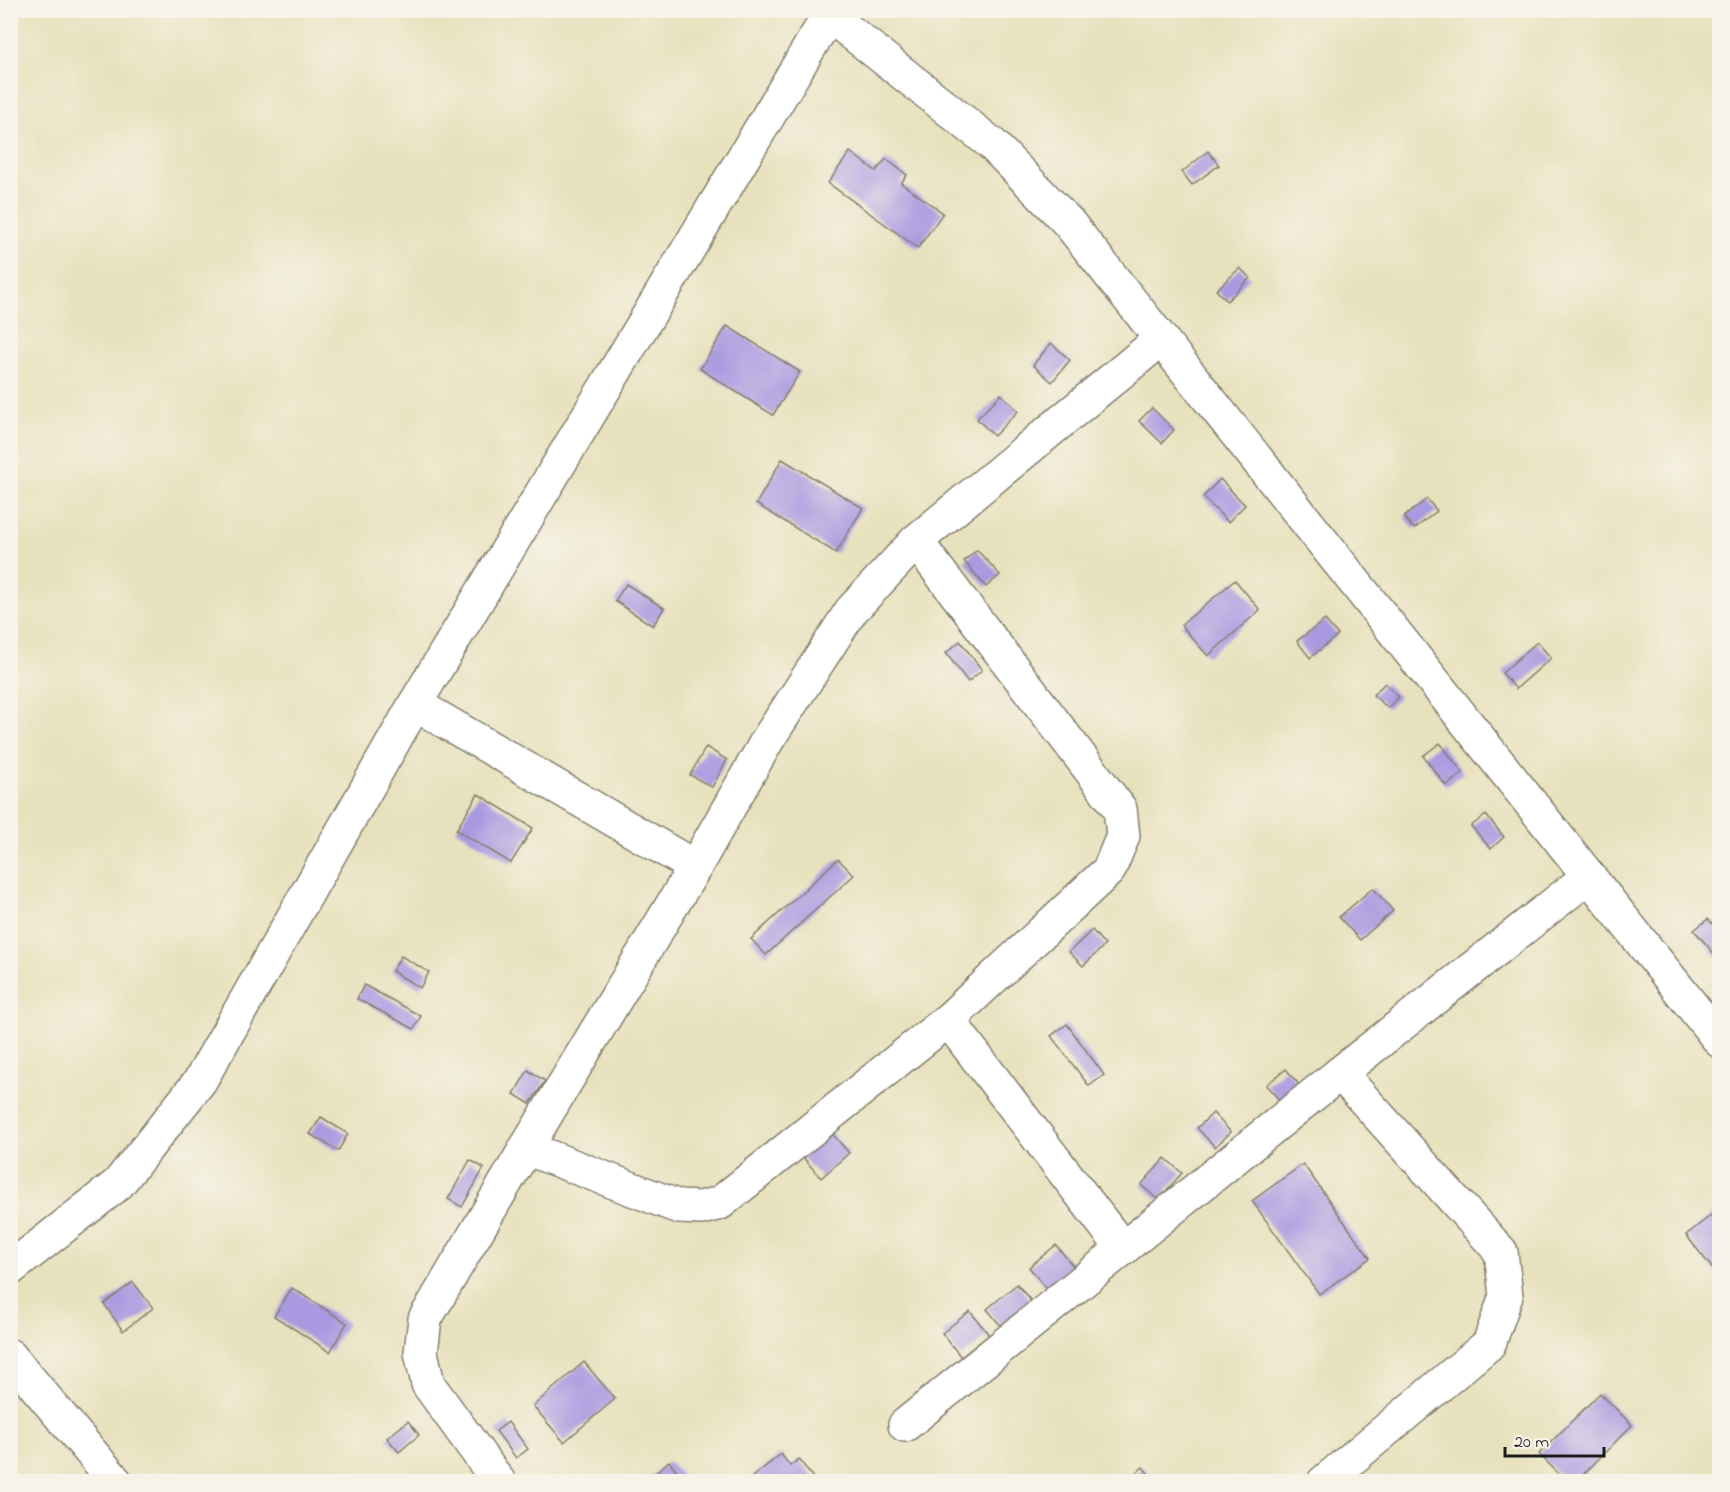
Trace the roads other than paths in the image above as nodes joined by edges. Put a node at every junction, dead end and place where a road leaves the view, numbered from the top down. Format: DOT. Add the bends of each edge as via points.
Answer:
graph roads {
  1 [pos="830,13"];
  2 [pos="1160,340"];
  3 [pos="916,541"];
  4 [pos="415,704"];
  5 [pos="696,867"];
  6 [pos="1588,877"];
  7 [pos="948,1020"];
  8 [pos="1719,1041"];
  9 [pos="1340,1073"];
  10 [pos="526,1148"];
  11 [pos="1122,1249"];
  12 [pos="10,1269"];
  13 [pos="10,1356"];
  14 [pos="905,1425"];
  15 [pos="116,1482"];
  16 [pos="499,1482"];
  17 [pos="1324,1482"];
  1 -- 2 [label="street" via="992,144 1068,222"];
  1 -- 4 [label="street"];
  2 -- 3 [label="street"];
  2 -- 6 [label="street"];
  3 -- 5 [label="street" via="851,611 768,739"];
  3 -- 7 [label="street" via="1120,809 1123,836 1109,870"];
  4 -- 5 [label="street"];
  4 -- 12 [label="street" via="200,1081 118,1184"];
  5 -- 10 [label="street"];
  6 -- 8 [label="street"];
  6 -- 9 [label="street"];
  7 -- 10 [label="street" via="720,1203 701,1208 679,1207"];
  7 -- 11 [label="street"];
  9 -- 11 [label="street"];
  9 -- 17 [label="street" via="1501,1252 1506,1296 1489,1344"];
  10 -- 16 [label="street" via="425,1318 421,1352 428,1384"];
  11 -- 14 [label="street"];
  13 -- 15 [label="street"];
}
